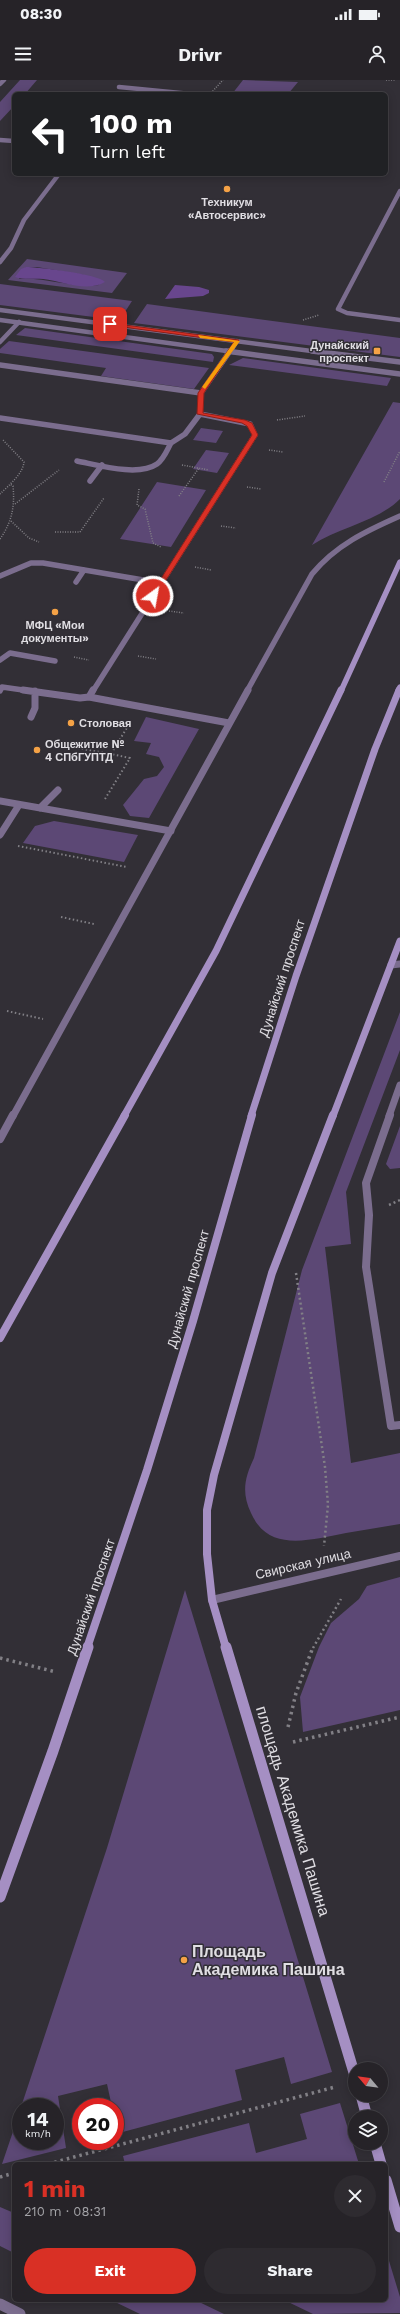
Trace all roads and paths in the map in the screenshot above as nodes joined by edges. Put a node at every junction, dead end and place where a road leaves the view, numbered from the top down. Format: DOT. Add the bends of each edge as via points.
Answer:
graph roads {
  1 [pos="4,80"];
  2 [pos="386,80"];
  3 [pos="396,80"];
  4 [pos="0,84"];
  5 [pos="119,87"];
  6 [pos="170,92"];
  7 [pos="0,140"];
  8 [pos="12,141"];
  9 [pos="57,176"];
  10 [pos="400,191"];
  11 [pos="0,262"];
  12 [pos="0,310"];
  13 [pos="0,320"];
  14 [pos="400,320"];
  15 [pos="19,322"];
  16 [pos="237,341"];
  17 [pos="0,342"];
  18 [pos="230,351"];
  19 [pos="400,362"];
  20 [pos="0,365"];
  21 [pos="400,374"];
  22 [pos="201,393"];
  23 [pos="200,414"];
  24 [pos="305,416"];
  25 [pos="0,418"];
  26 [pos="277,420"];
  27 [pos="0,437"];
  28 [pos="171,443"];
  29 [pos="400,451"];
  30 [pos="159,461"];
  31 [pos="77,462"];
  32 [pos="102,465"];
  33 [pos="199,468"];
  34 [pos="231,474"];
  35 [pos="90,481"];
  36 [pos="384,482"];
  37 [pos="10,484"];
  38 [pos="0,494"];
  39 [pos="106,494"];
  40 [pos="179,496"];
  41 [pos="140,508"];
  42 [pos="400,516"];
  43 [pos="10,521"];
  44 [pos="220,526"];
  45 [pos="236,528"];
  46 [pos="55,532"];
  47 [pos="0,539"];
  48 [pos="46,544"];
  49 [pos="181,552"];
  50 [pos="400,562"];
  51 [pos="192,567"];
  52 [pos="84,570"];
  53 [pos="211,570"];
  54 [pos="0,576"];
  55 [pos="76,582"];
  56 [pos="161,583"];
  57 [pos="165,610"];
  58 [pos="184,613"];
  59 [pos="136,655"];
  60 [pos="156,659"];
  61 [pos="0,660"];
  62 [pos="55,661"];
  63 [pos="400,687"];
  64 [pos="1,688"];
  65 [pos="35,691"];
  66 [pos="89,697"];
  67 [pos="140,707"];
  68 [pos="31,717"];
  69 [pos="229,723"];
  70 [pos="66,746"];
  71 [pos="111,754"];
  72 [pos="58,790"];
  73 [pos="0,801"];
  74 [pos="19,805"];
  75 [pos="40,808"];
  76 [pos="94,817"];
  77 [pos="171,831"];
  78 [pos="0,835"];
  79 [pos="16,846"];
  80 [pos="128,867"];
  81 [pos="61,917"];
  82 [pos="95,925"];
  83 [pos="400,941"];
  84 [pos="400,964"];
  85 [pos="391,965"];
  86 [pos="7,1011"];
  87 [pos="43,1019"];
  88 [pos="400,1085"];
  89 [pos="0,1139"];
  90 [pos="296,1268"];
  91 [pos="0,1338"];
  92 [pos="400,1425"];
  93 [pos="324,1546"];
  94 [pos="400,1556"];
  95 [pos="341,1599"];
  96 [pos="212,1600"];
  97 [pos="0,1658"];
  98 [pos="60,1674"];
  99 [pos="400,1717"];
  100 [pos="288,1727"];
  101 [pos="293,1742"];
  102 [pos="0,1897"];
  103 [pos="351,2062"];
  104 [pos="336,2087"];
  105 [pos="377,2150"];
  106 [pos="55,2162"];
  107 [pos="380,2162"];
  108 [pos="12,2174"];
  109 [pos="0,2177"];
  110 [pos="388,2187"];
  111 [pos="400,2227"];
  112 [pos="0,2304"];
  113 [pos="20,2314"];
  1 -- 4 [label="street"];
  2 -- 3 [label="path"];
  5 -- 6 [label="street"];
  7 -- 8 [label="street"];
  9 -- 11 [label="street" via="24,220 11,248"];
  10 -- 14 [label="street" via="338,309 347,313"];
  12 -- 16 [label="street"];
  13 -- 15 [label="street"];
  15 -- 17 [label="street"];
  15 -- 18 [label="street"];
  16 -- 18 [label="street"];
  16 -- 19 [label="street"];
  18 -- 21 [label="street"];
  18 -- 22 [label="street"];
  20 -- 22 [label="street"];
  22 -- 23 [label="street"];
  23 -- 28 [label="street" via="185,434"];
  23 -- 34 [label="street" via="243,421 254,429 255,435"];
  24 -- 26 [label="path"];
  25 -- 28 [label="street"];
  27 -- 37 [label="path" via="24,462 22,470"];
  28 -- 30 [label="street"];
  29 -- 36 [label="path"];
  30 -- 32 [label="street" via="146,468 128,469"];
  30 -- 33 [label="path"];
  31 -- 32 [label="street"];
  32 -- 35 [label="street"];
  33 -- 34 [label="path"];
  33 -- 40 [label="path"];
  34 -- 49 [label="street"];
  37 -- 38 [label="path"];
  37 -- 43 [label="path" via="13,486 15,504"];
  39 -- 46 [label="path" via="80,532"];
  41 -- 49 [label="path" via="145,509 153,543"];
  42 -- 69 [label="street" via="346,540 322,559"];
  43 -- 47 [label="path"];
  43 -- 48 [label="path" via="29,538"];
  44 -- 45 [label="path"];
  49 -- 56 [label="street"];
  50 -- 91 [label="main road" via="308,762 216,951"];
  51 -- 53 [label="path"];
  52 -- 54 [label="street" via="31,563"];
  52 -- 55 [label="street"];
  52 -- 56 [label="street"];
  56 -- 66 [label="street"];
  57 -- 58 [label="path"];
  59 -- 60 [label="path"];
  61 -- 62 [label="street" via="10,653"];
  63 -- 102 [label="main road, Дунайский проспект" via="370,764 276,1036 147,1470 53,1751"];
  64 -- 65 [label="street"];
  65 -- 66 [label="street"];
  65 -- 68 [label="street" via="35,708"];
  66 -- 67 [label="street"];
  67 -- 69 [label="street"];
  67 -- 71 [label="path"];
  69 -- 77 [label="street"];
  70 -- 71 [label="path"];
  71 -- 76 [label="path" via="130,758"];
  72 -- 75 [label="street"];
  73 -- 74 [label="street"];
  74 -- 75 [label="street"];
  74 -- 78 [label="street"];
  75 -- 76 [label="street"];
  76 -- 77 [label="street"];
  77 -- 89 [label="street"];
  79 -- 80 [label="path"];
  81 -- 82 [label="path"];
  83 -- 85 [label="main road, площадь Академика Пашина"];
  84 -- 85 [label="street"];
  85 -- 96 [label="main road, площадь Академика Пашина" via="272,1272 214,1475 207,1510 207,1554"];
  86 -- 87 [label="path"];
  88 -- 92 [label="street" via="366,1183 369,1215 366,1267 391,1426"];
  90 -- 93 [label="path" via="325,1466 328,1505"];
  94 -- 96 [label="street, Свирская улица"];
  95 -- 100 [label="path" via="319,1634 306,1663 294,1693"];
  96 -- 103 [label="main road, площадь Академика Пашина"];
  97 -- 98 [label="path"];
  99 -- 101 [label="path"];
  104 -- 106 [label="path"];
  105 -- 107 [label="main road"];
  108 -- 109 [label="path"];
  110 -- 111 [label="main road"];
  112 -- 113 [label="street"];
}
